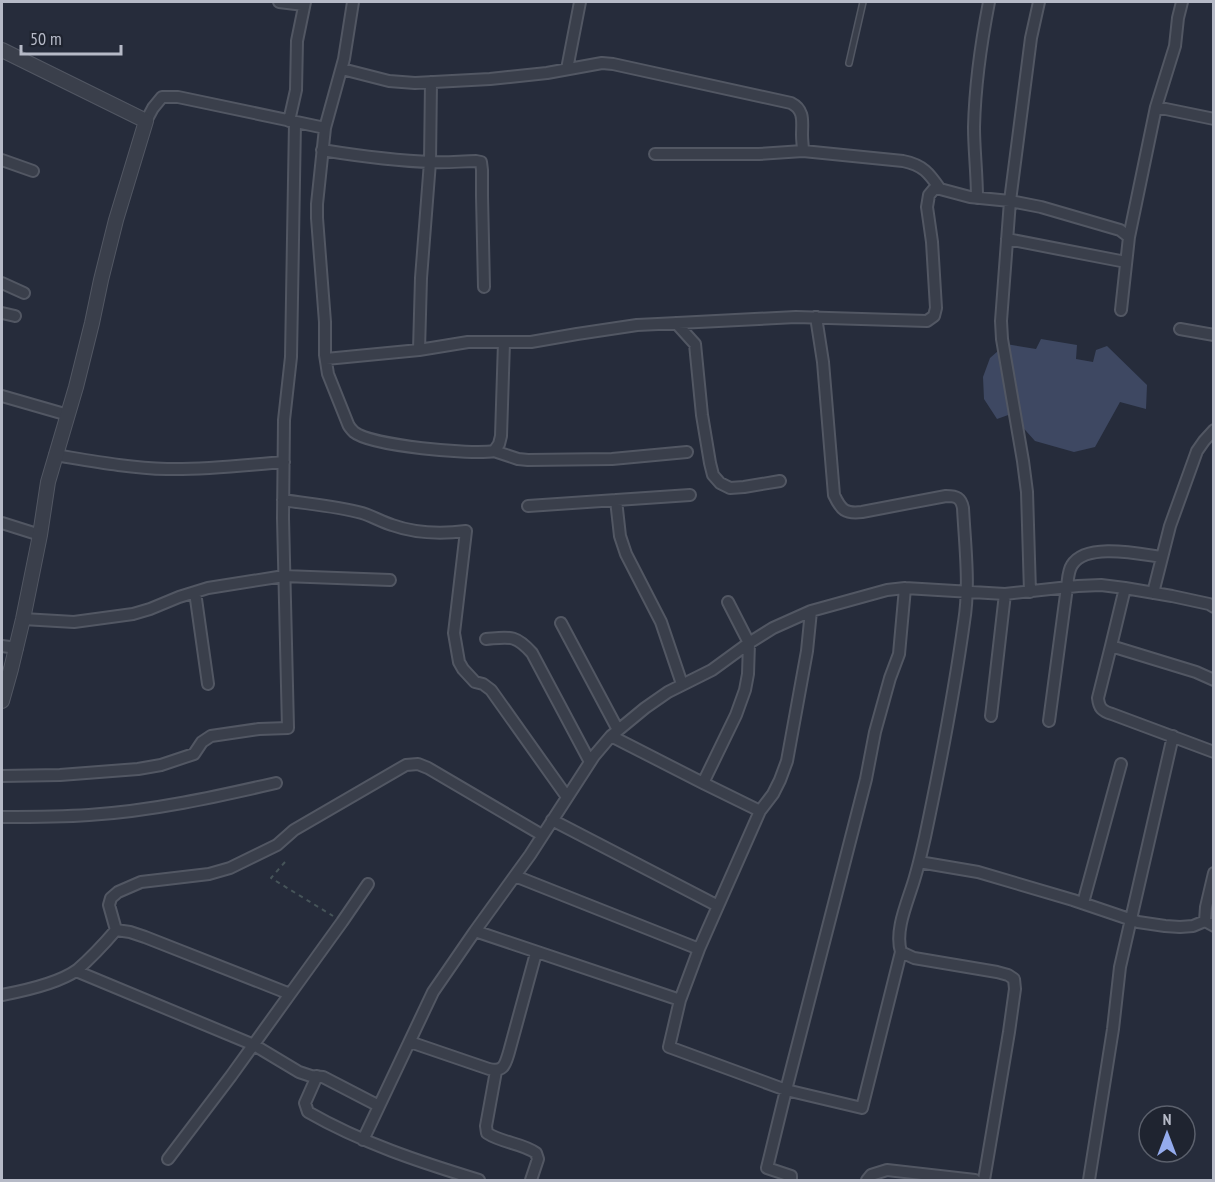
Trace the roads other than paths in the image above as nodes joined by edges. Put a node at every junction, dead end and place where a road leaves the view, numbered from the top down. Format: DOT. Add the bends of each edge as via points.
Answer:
graph roads {
  1 [pos="279,2"];
  2 [pos="353,2"];
  3 [pos="580,2"];
  4 [pos="863,2"];
  5 [pos="989,2"];
  6 [pos="1039,2"];
  7 [pos="1182,2"];
  8 [pos="304,4"];
  9 [pos="2,50"];
  10 [pos="849,63"];
  11 [pos="342,69"];
  12 [pos="567,69"];
  13 [pos="431,82"];
  14 [pos="1156,107"];
  15 [pos="1214,118"];
  16 [pos="146,121"];
  17 [pos="292,121"];
  18 [pos="325,128"];
  19 [pos="322,150"];
  20 [pos="803,151"];
  21 [pos="655,154"];
  22 [pos="2,160"];
  23 [pos="430,162"];
  24 [pos="33,171"];
  25 [pos="940,189"];
  26 [pos="977,198"];
  27 [pos="1010,201"];
  28 [pos="1129,237"];
  29 [pos="1007,239"];
  30 [pos="1126,262"];
  31 [pos="2,282"];
  32 [pos="484,286"];
  33 [pos="24,292"];
  34 [pos="1121,310"];
  35 [pos="2,312"];
  36 [pos="15,316"];
  37 [pos="816,317"];
  38 [pos="676,323"];
  39 [pos="1180,329"];
  40 [pos="1214,335"];
  41 [pos="504,342"];
  42 [pos="419,350"];
  43 [pos="326,359"];
  44 [pos="2,396"];
  45 [pos="69,415"];
  46 [pos="1214,430"];
  47 [pos="494,451"];
  48 [pos="687,452"];
  49 [pos="56,455"];
  50 [pos="284,462"];
  51 [pos="780,481"];
  52 [pos="690,495"];
  53 [pos="283,500"];
  54 [pos="616,500"];
  55 [pos="528,506"];
  56 [pos="2,523"];
  57 [pos="40,535"];
  58 [pos="1162,557"];
  59 [pos="284,576"];
  60 [pos="390,580"];
  61 [pos="1067,587"];
  62 [pos="905,588"];
  63 [pos="1125,588"];
  64 [pos="195,592"];
  65 [pos="1030,592"];
  66 [pos="966,593"];
  67 [pos="1153,593"];
  68 [pos="1005,594"];
  69 [pos="728,602"];
  70 [pos="1214,607"];
  71 [pos="811,611"];
  72 [pos="23,619"];
  73 [pos="561,623"];
  74 [pos="486,639"];
  75 [pos="749,643"];
  76 [pos="2,646"];
  77 [pos="1111,646"];
  78 [pos="16,648"];
  79 [pos="1214,680"];
  80 [pos="208,684"];
  81 [pos="682,684"];
  82 [pos="2,701"];
  83 [pos="991,716"];
  84 [pos="1049,722"];
  85 [pos="614,733"];
  86 [pos="1173,736"];
  87 [pos="1214,752"];
  88 [pos="590,762"];
  89 [pos="1121,764"];
  90 [pos="2,776"];
  91 [pos="276,783"];
  92 [pos="703,783"];
  93 [pos="567,797"];
  94 [pos="760,811"];
  95 [pos="2,817"];
  96 [pos="552,820"];
  97 [pos="542,836"];
  98 [pos="919,862"];
  99 [pos="1214,873"];
  100 [pos="515,876"];
  101 [pos="368,884"];
  102 [pos="1083,903"];
  103 [pos="718,906"];
  104 [pos="1132,920"];
  105 [pos="1209,924"];
  106 [pos="116,930"];
  107 [pos="474,932"];
  108 [pos="699,949"];
  109 [pos="536,952"];
  110 [pos="901,952"];
  111 [pos="75,971"];
  112 [pos="290,994"];
  113 [pos="2,995"];
  114 [pos="680,1000"];
  115 [pos="411,1042"];
  116 [pos="254,1045"];
  117 [pos="496,1071"];
  118 [pos="317,1076"];
  119 [pos="786,1090"];
  120 [pos="379,1106"];
  121 [pos="363,1140"];
  122 [pos="168,1159"];
  123 [pos="444,1175"];
  124 [pos="479,1180"];
  125 [pos="531,1180"];
  126 [pos="791,1180"];
  127 [pos="867,1180"];
  128 [pos="975,1180"];
  129 [pos="984,1180"];
  130 [pos="1089,1180"];
  1 -- 8 [label="street"];
  2 -- 11 [label="street"];
  3 -- 12 [label="street"];
  4 -- 10 [label="lane"];
  5 -- 26 [label="street" via="976,87"];
  6 -- 27 [label="street"];
  7 -- 14 [label="street"];
  8 -- 17 [label="street" via="297,41 297,90"];
  9 -- 16 [label="street"];
  11 -- 13 [label="street" via="389,81"];
  11 -- 18 [label="street"];
  12 -- 13 [label="street"];
  12 -- 20 [label="street" via="613,64 791,103 801,113"];
  13 -- 23 [label="street"];
  14 -- 15 [label="street"];
  14 -- 28 [label="street"];
  16 -- 17 [label="street" via="162,97 178,97"];
  16 -- 45 [label="street" via="116,220"];
  17 -- 18 [label="street"];
  17 -- 50 [label="street" via="292,334"];
  18 -- 19 [label="street"];
  19 -- 23 [label="street"];
  19 -- 43 [label="street" via="317,218"];
  20 -- 21 [label="street"];
  20 -- 25 [label="street" via="915,163"];
  22 -- 24 [label="street"];
  23 -- 32 [label="street" via="481,162"];
  23 -- 42 [label="street"];
  25 -- 26 [label="street"];
  25 -- 37 [label="street" via="928,195 927,207 936,292 933,316 916,322"];
  26 -- 27 [label="street"];
  27 -- 28 [label="street" via="1120,230"];
  27 -- 29 [label="street"];
  28 -- 30 [label="street"];
  29 -- 30 [label="street"];
  29 -- 65 [label="street" via="1002,332 1027,492"];
  30 -- 34 [label="street"];
  31 -- 33 [label="street"];
  35 -- 36 [label="street"];
  37 -- 38 [label="street"];
  37 -- 66 [label="street" via="834,495 838,503 851,513 959,497 963,508"];
  38 -- 41 [label="street"];
  38 -- 51 [label="street" via="696,344 702,415 713,475 730,488"];
  39 -- 40 [label="street"];
  41 -- 42 [label="street" via="468,342"];
  41 -- 47 [label="street" via="501,435"];
  42 -- 43 [label="street"];
  43 -- 47 [label="street" via="345,417 352,431 361,436 412,447"];
  44 -- 45 [label="street"];
  45 -- 49 [label="street"];
  46 -- 58 [label="street" via="1197,452"];
  47 -- 48 [label="street" via="528,460 612,459"];
  49 -- 50 [label="street" via="168,469"];
  49 -- 57 [label="street"];
  50 -- 53 [label="street"];
  52 -- 54 [label="street"];
  53 -- 59 [label="street"];
  53 -- 93 [label="street" via="365,514 410,531 466,531 454,633 459,662 470,678 491,690"];
  54 -- 55 [label="street"];
  54 -- 81 [label="street" via="626,554 661,622"];
  56 -- 57 [label="street"];
  57 -- 72 [label="street"];
  58 -- 61 [label="street" via="1106,551 1078,557 1071,566"];
  58 -- 67 [label="street"];
  59 -- 60 [label="street"];
  59 -- 64 [label="street"];
  59 -- 90 [label="street" via="288,728 211,736 194,754 138,769"];
  61 -- 63 [label="street"];
  61 -- 65 [label="street"];
  61 -- 84 [label="street"];
  62 -- 66 [label="street"];
  62 -- 71 [label="street"];
  62 -- 119 [label="street" via="899,654 875,732 867,779"];
  63 -- 67 [label="street"];
  63 -- 77 [label="street"];
  64 -- 72 [label="street" via="133,614 74,622"];
  64 -- 80 [label="street"];
  65 -- 68 [label="street"];
  66 -- 68 [label="street"];
  66 -- 98 [label="street" via="955,679"];
  67 -- 70 [label="street"];
  68 -- 83 [label="street"];
  69 -- 75 [label="street"];
  71 -- 75 [label="street"];
  71 -- 94 [label="street" via="787,761 773,794"];
  72 -- 78 [label="street"];
  73 -- 85 [label="street"];
  74 -- 88 [label="street" via="513,638 532,653"];
  75 -- 81 [label="street" via="712,670"];
  75 -- 92 [label="street" via="745,690"];
  76 -- 78 [label="street"];
  77 -- 79 [label="street"];
  77 -- 86 [label="street" via="1098,705"];
  78 -- 82 [label="street"];
  81 -- 85 [label="street" via="656,699"];
  85 -- 88 [label="street"];
  85 -- 92 [label="street"];
  86 -- 87 [label="street"];
  86 -- 104 [label="street"];
  88 -- 93 [label="street"];
  89 -- 102 [label="street"];
  91 -- 95 [label="street" via="126,811"];
  92 -- 94 [label="street"];
  93 -- 96 [label="street"];
  94 -- 103 [label="street"];
  96 -- 97 [label="street"];
  96 -- 103 [label="street"];
  97 -- 100 [label="street"];
  97 -- 106 [label="street" via="428,768 406,765 294,830 277,845 230,868 141,882 118,892 110,905"];
  98 -- 102 [label="street" via="978,872"];
  98 -- 110 [label="street" via="899,934"];
  99 -- 105 [label="street" via="1206,907"];
  100 -- 107 [label="street"];
  100 -- 108 [label="street"];
  101 -- 112 [label="street"];
  102 -- 104 [label="street"];
  103 -- 108 [label="street"];
  104 -- 105 [label="street" via="1180,927"];
  104 -- 130 [label="street" via="1120,967"];
  106 -- 111 [label="street"];
  106 -- 112 [label="street" via="145,937"];
  107 -- 109 [label="street"];
  107 -- 115 [label="street" via="433,992"];
  108 -- 114 [label="street"];
  109 -- 114 [label="street"];
  109 -- 117 [label="street" via="505,1063"];
  110 -- 119 [label="street" via="862,1108"];
  110 -- 129 [label="street" via="1014,979"];
  111 -- 113 [label="street"];
  111 -- 116 [label="street"];
  112 -- 116 [label="street"];
  114 -- 119 [label="street" via="669,1047"];
  115 -- 117 [label="street"];
  115 -- 120 [label="street"];
  116 -- 118 [label="street" via="299,1072"];
  116 -- 122 [label="street"];
  117 -- 125 [label="street" via="487,1133 536,1153 538,1159"];
  118 -- 120 [label="street"];
  118 -- 121 [label="street" via="305,1102 308,1112"];
  119 -- 126 [label="street" via="767,1168 791,1176"];
  120 -- 121 [label="street"];
  121 -- 123 [label="street"];
  123 -- 124 [label="street"];
  127 -- 128 [label="street" via="887,1170"];
}
